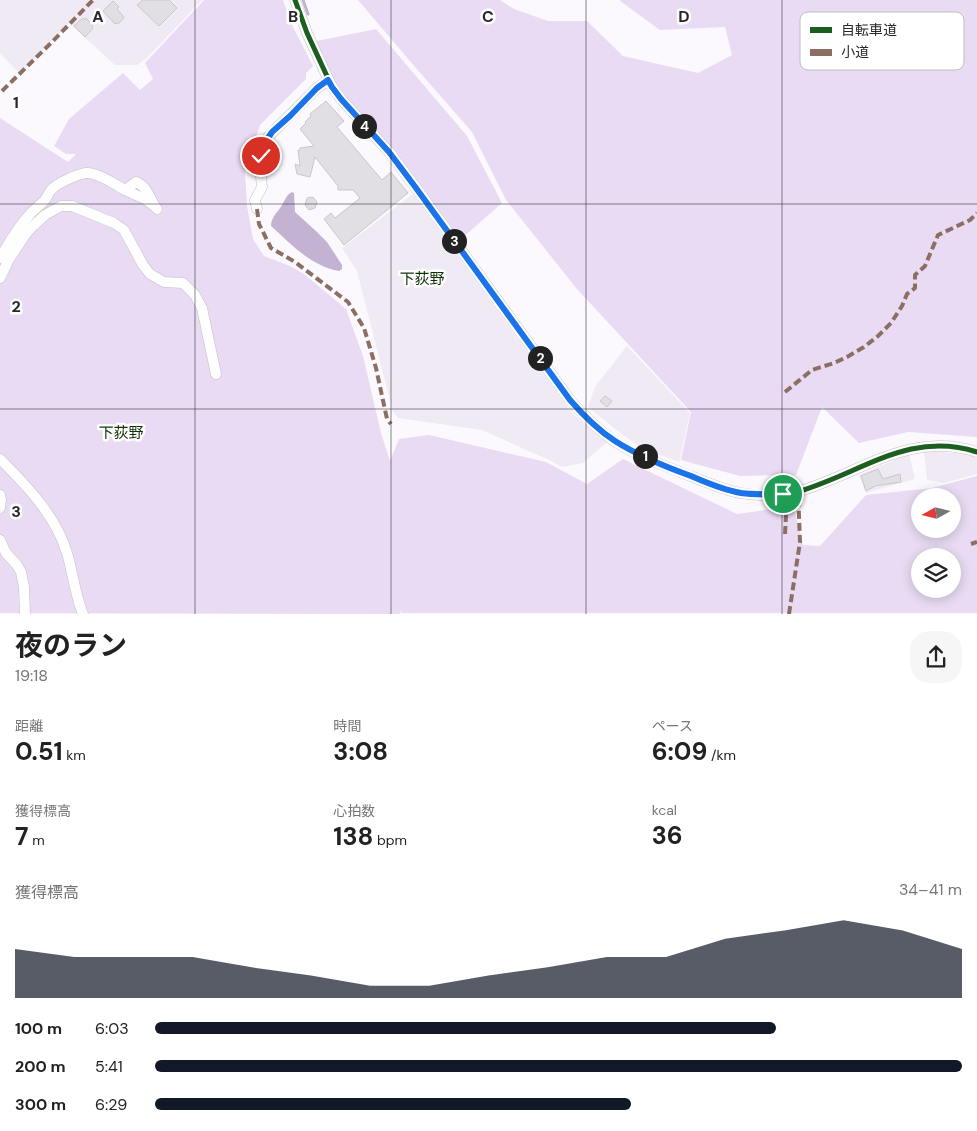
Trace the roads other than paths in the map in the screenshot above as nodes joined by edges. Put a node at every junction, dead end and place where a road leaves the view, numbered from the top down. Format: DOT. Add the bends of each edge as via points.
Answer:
graph roads {
  1 [pos="295,0"];
  2 [pos="328,80"];
  3 [pos="155,207"];
  4 [pos="257,209"];
  5 [pos="0,258"];
  6 [pos="0,278"];
  7 [pos="216,374"];
  8 [pos="977,452"];
  9 [pos="0,459"];
  10 [pos="0,495"];
  11 [pos="0,508"];
  12 [pos="0,540"];
  13 [pos="25,614"];
  14 [pos="83,614"];
  1 -- 2 [label="street"];
  2 -- 4 [label="street" via="268,138 261,156 262,187 255,200"];
  2 -- 8 [label="street" via="389,152 570,400 615,441 660,464 712,484 755,494 798,491 906,450 937,445"];
  3 -- 5 [label="street" via="148,192 136,182 126,190 86,173 51,190 21,225"];
  6 -- 7 [label="street" via="25,235 45,215 61,206 72,206 114,223 124,230 150,274 164,282 183,283 195,295 202,308"];
  9 -- 14 [label="street" via="39,501 60,536"];
  10 -- 11 [label="street"];
  12 -- 13 [label="street" via="21,572"];
}
